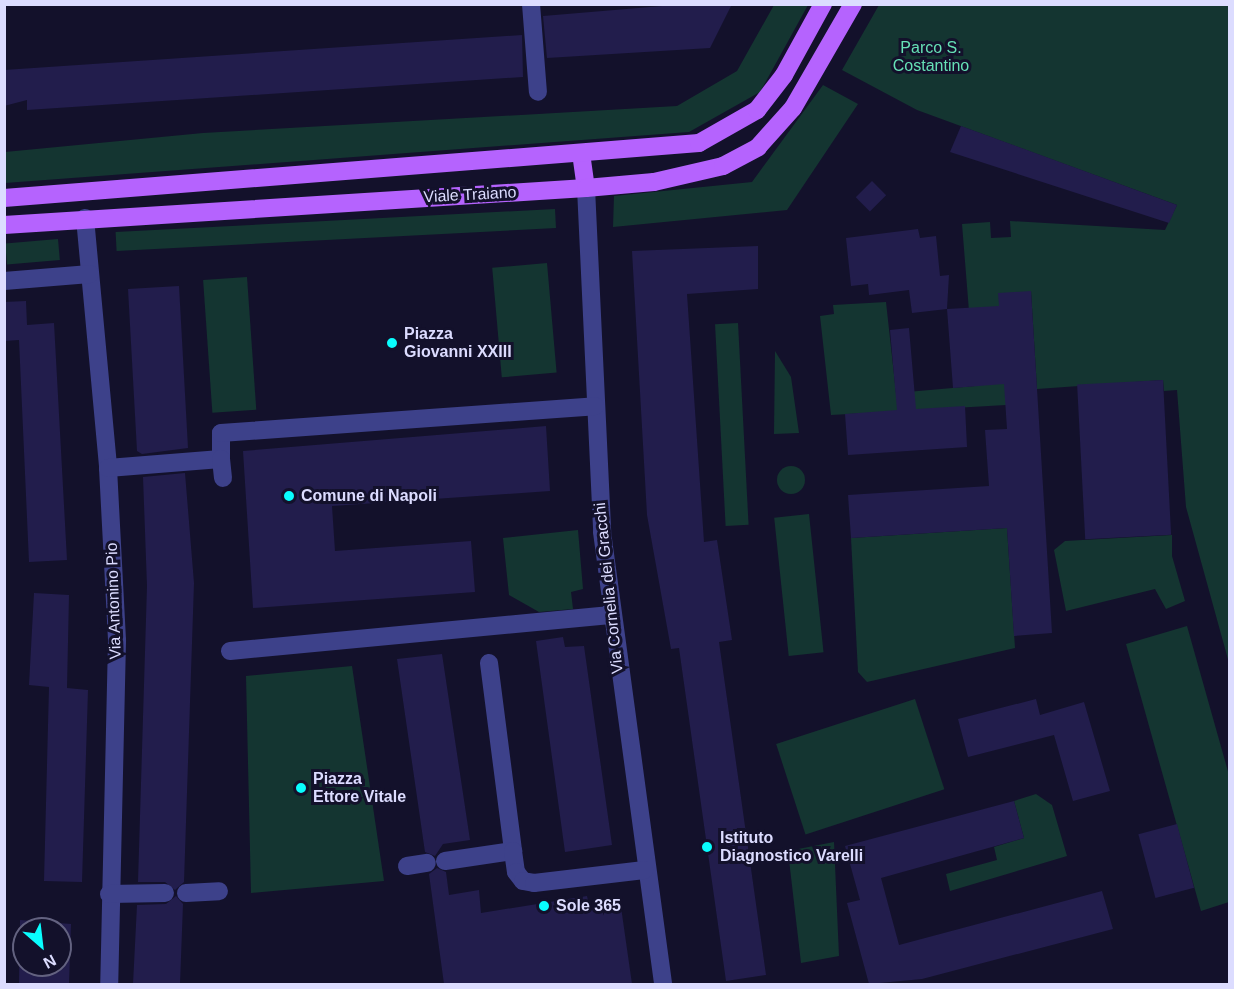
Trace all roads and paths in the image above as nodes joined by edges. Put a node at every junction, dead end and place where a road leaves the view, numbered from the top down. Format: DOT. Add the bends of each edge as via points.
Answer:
graph roads {
  1 [pos="531,4"];
  2 [pos="824,4"];
  3 [pos="853,4"];
  4 [pos="538,92"];
  5 [pos="581,153"];
  6 [pos="585,188"];
  7 [pos="82,191"];
  8 [pos="4,198"];
  9 [pos="85,218"];
  10 [pos="4,225"];
  11 [pos="90,274"];
  12 [pos="4,281"];
  13 [pos="595,406"];
  14 [pos="221,459"];
  15 [pos="108,468"];
  16 [pos="223,478"];
  17 [pos="610,615"];
  18 [pos="230,651"];
  19 [pos="489,663"];
  20 [pos="513,851"];
  21 [pos="407,866"];
  22 [pos="644,870"];
  23 [pos="219,891"];
  24 [pos="165,893"];
  25 [pos="186,893"];
  26 [pos="110,894"];
  27 [pos="109,984"];
  28 [pos="663,984"];
  1 -- 4 [label="street"];
  2 -- 5 [label="main road, Viale Traiano" via="784,75 757,110 730,128 699,143"];
  3 -- 6 [label="main road, Viale Traiano" via="793,108 758,147 723,166 654,182"];
  5 -- 6 [label="main road"];
  5 -- 7 [label="main road, Viale Traiano"];
  6 -- 9 [label="main road, Viale Traiano"];
  6 -- 13 [label="street, Via Cornelia dei Gracchi"];
  7 -- 8 [label="main road, Viale Traiano"];
  7 -- 9 [label="main road"];
  9 -- 10 [label="main road, Viale Traiano"];
  9 -- 11 [label="street, Via Antonino Pio"];
  11 -- 12 [label="street"];
  11 -- 15 [label="street, Via Antonino Pio"];
  13 -- 14 [label="street" via="221,434"];
  13 -- 17 [label="street, Via Cornelia dei Gracchi"];
  14 -- 15 [label="street"];
  14 -- 16 [label="street"];
  15 -- 26 [label="street, Via Antonino Pio" via="117,641"];
  17 -- 18 [label="street"];
  17 -- 22 [label="street, Via Cornelia dei Gracchi"];
  19 -- 20 [label="street"];
  20 -- 21 [label="street"];
  20 -- 22 [label="street" via="523,881"];
  22 -- 28 [label="street, Via Cornelia dei Gracchi"];
  23 -- 25 [label="street"];
  24 -- 26 [label="street"];
  26 -- 27 [label="street, Via Antonino Pio"];
}
